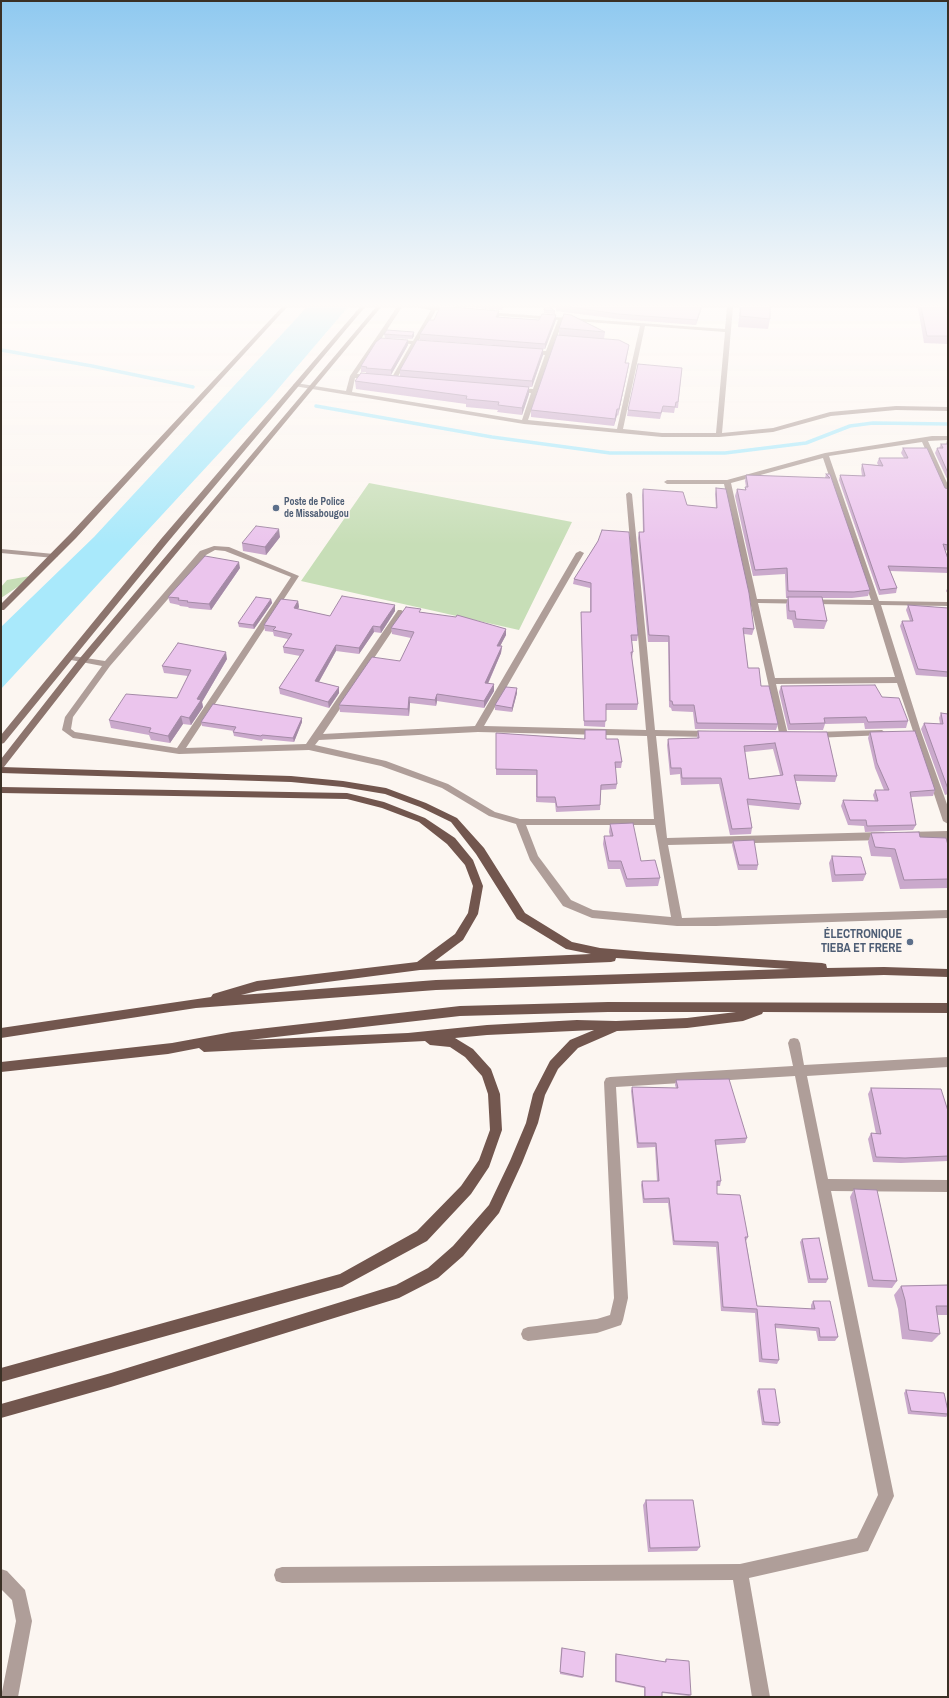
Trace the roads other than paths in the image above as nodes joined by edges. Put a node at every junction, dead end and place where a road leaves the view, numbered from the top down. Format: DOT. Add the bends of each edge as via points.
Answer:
graph roads {
  1 [pos="211,386"];
  2 [pos="296,386"];
  3 [pos="300,386"];
  4 [pos="350,386"];
  5 [pos="536,386"];
  6 [pos="630,386"];
  7 [pos="723,386"];
  8 [pos="312,387"];
  9 [pos="511,389"];
  10 [pos="534,391"];
  11 [pos="349,393"];
  12 [pos="948,409"];
  13 [pos="524,422"];
  14 [pos="619,432"];
  15 [pos="719,435"];
  16 [pos="948,438"];
  17 [pos="924,440"];
  18 [pos="825,455"];
  19 [pos="668,482"];
  20 [pos="728,482"];
  21 [pos="948,492"];
  22 [pos="629,494"];
  23 [pos="1,551"];
  24 [pos="580,553"];
  25 [pos="54,556"];
  26 [pos="754,601"];
  27 [pos="876,603"];
  28 [pos="948,604"];
  29 [pos="1,608"];
  30 [pos="400,612"];
  31 [pos="69,657"];
  32 [pos="83,660"];
  33 [pos="107,664"];
  34 [pos="901,680"];
  35 [pos="771,681"];
  36 [pos="478,729"];
  37 [pos="651,733"];
  38 [pos="893,733"];
  39 [pos="721,734"];
  40 [pos="783,735"];
  41 [pos="806,735"];
  42 [pos="316,738"];
  43 [pos="1,741"];
  44 [pos="309,746"];
  45 [pos="179,751"];
  46 [pos="1,765"];
  47 [pos="1,770"];
  48 [pos="1,790"];
  49 [pos="948,821"];
  50 [pos="520,822"];
  51 [pos="659,822"];
  52 [pos="948,834"];
  53 [pos="663,842"];
  54 [pos="948,914"];
  55 [pos="676,922"];
  56 [pos="646,956"];
  57 [pos="420,966"];
  58 [pos="884,971"];
  59 [pos="948,973"];
  60 [pos="196,1003"];
  61 [pos="768,1008"];
  62 [pos="948,1008"];
  63 [pos="616,1026"];
  64 [pos="1,1033"];
  65 [pos="408,1038"];
  66 [pos="794,1043"];
  67 [pos="168,1049"];
  68 [pos="948,1062"];
  69 [pos="1,1067"];
  70 [pos="800,1071"];
  71 [pos="823,1184"];
  72 [pos="948,1186"];
  73 [pos="528,1334"];
  74 [pos="1,1375"];
  75 [pos="1,1411"];
  76 [pos="740,1572"];
  77 [pos="282,1575"];
  78 [pos="1,1577"];
  79 [pos="9,1697"];
  80 [pos="760,1697"];
  1 -- 25 [label="main road"];
  2 -- 31 [label="main road"];
  3 -- 8 [label="street"];
  4 -- 11 [label="street"];
  5 -- 10 [label="street"];
  6 -- 14 [label="street"];
  7 -- 15 [label="street"];
  8 -- 11 [label="street"];
  8 -- 32 [label="main road"];
  9 -- 10 [label="street"];
  10 -- 13 [label="street"];
  11 -- 13 [label="street"];
  12 -- 15 [label="street" via="896,408 830,414 773,430"];
  13 -- 14 [label="street"];
  14 -- 15 [label="street"];
  16 -- 17 [label="street"];
  17 -- 18 [label="street"];
  17 -- 21 [label="street"];
  18 -- 20 [label="street"];
  18 -- 27 [label="street"];
  19 -- 20 [label="street"];
  20 -- 26 [label="street"];
  22 -- 37 [label="street"];
  23 -- 25 [label="street"];
  24 -- 36 [label="street"];
  25 -- 29 [label="main road"];
  26 -- 27 [label="street"];
  26 -- 35 [label="street"];
  27 -- 28 [label="street"];
  27 -- 34 [label="street"];
  30 -- 42 [label="street"];
  31 -- 32 [label="street"];
  31 -- 43 [label="main road"];
  32 -- 33 [label="street"];
  32 -- 46 [label="main road"];
  33 -- 45 [label="street" via="69,717 66,730 73,735"];
  33 -- 45 [label="street" via="203,553 214,548 226,549 295,576"];
  34 -- 35 [label="street"];
  34 -- 49 [label="street" via="913,733"];
  35 -- 40 [label="street"];
  36 -- 37 [label="street"];
  36 -- 42 [label="street"];
  37 -- 39 [label="street"];
  37 -- 51 [label="street"];
  38 -- 41 [label="street"];
  42 -- 44 [label="street"];
  44 -- 45 [label="street"];
  44 -- 50 [label="street" via="383,763 445,786 492,814"];
  47 -- 56 [label="main road" via="291,779 386,791 454,820 480,851 521,916 542,930 570,946 600,952"];
  48 -- 57 [label="main road" via="347,796 384,805 422,820 451,841 469,863 478,886 473,914 459,937"];
  50 -- 51 [label="street"];
  50 -- 55 [label="street" via="534,857 567,903 592,914"];
  51 -- 53 [label="street"];
  52 -- 53 [label="street"];
  53 -- 55 [label="street"];
  54 -- 55 [label="street"];
  56 -- 57 [label="main road"];
  56 -- 58 [label="main road"];
  57 -- 60 [label="main road" via="257,986"];
  58 -- 59 [label="main road"];
  58 -- 60 [label="main road" via="436,986"];
  60 -- 64 [label="main road"];
  61 -- 62 [label="main road"];
  61 -- 63 [label="main road" via="743,1016 713,1020"];
  61 -- 67 [label="main road" via="608,1007 460,1011 232,1036"];
  63 -- 65 [label="main road" via="494,1029"];
  63 -- 75 [label="main road" via="574,1044 554,1064 540,1094 516,1163 494,1209 458,1251 433,1273 398,1292"];
  65 -- 67 [label="main road"];
  65 -- 74 [label="main road" via="452,1042 469,1054 487,1073 494,1101 496,1130 484,1163 466,1190 422,1236 342,1280"];
  66 -- 70 [label="street"];
  67 -- 69 [label="main road"];
  68 -- 70 [label="street"];
  70 -- 71 [label="street"];
  70 -- 73 [label="street" via="610,1082 621,1298 616,1320 597,1326"];
  71 -- 72 [label="street"];
  71 -- 76 [label="street" via="886,1496 862,1545"];
  76 -- 77 [label="street"];
  76 -- 80 [label="street"];
  78 -- 79 [label="street" via="19,1596 24,1621"];
}
